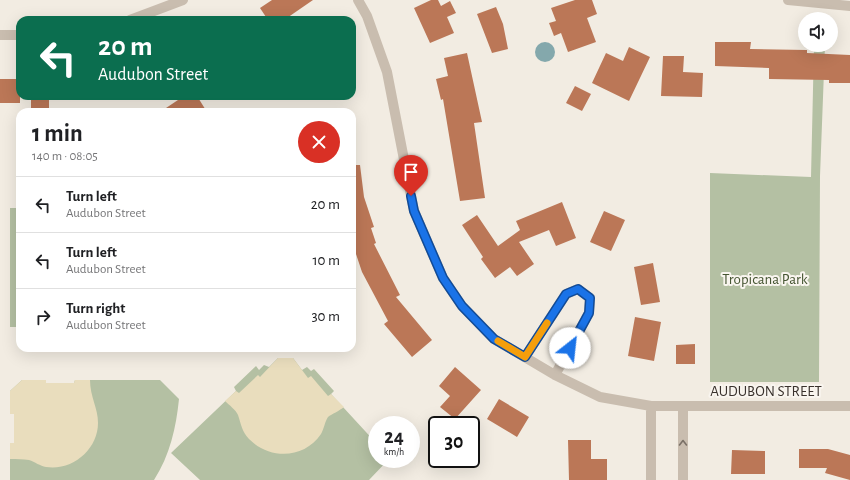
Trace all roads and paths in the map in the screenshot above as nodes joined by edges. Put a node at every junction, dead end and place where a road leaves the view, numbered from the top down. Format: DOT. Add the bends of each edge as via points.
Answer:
graph roads {
  1 [pos="183,0"];
  2 [pos="358,0"];
  3 [pos="788,0"];
  4 [pos="827,2"];
  5 [pos="850,6"];
  6 [pos="141,16"];
  7 [pos="0,35"];
  8 [pos="16,35"];
  9 [pos="525,357"];
  10 [pos="555,375"];
  11 [pos="651,406"];
  12 [pos="683,406"];
  13 [pos="850,406"];
  14 [pos="651,480"];
  15 [pos="682,480"];
  1 -- 6 [label="street"];
  2 -- 9 [label="street, AUDUBON STREET" via="367,16 387,72 414,211 443,278 462,306 494,339"];
  3 -- 4 [label="street"];
  4 -- 5 [label="street"];
  7 -- 8 [label="street"];
  9 -- 10 [label="street, AUDUBON STREET"];
  9 -- 10 [label="street" via="566,294 578,289 590,298 589,313"];
  10 -- 11 [label="street, AUDUBON STREET" via="600,397"];
  11 -- 12 [label="street, AUDUBON STREET"];
  11 -- 14 [label="street"];
  12 -- 13 [label="street, AUDUBON STREET"];
  15 -- 12 [label="street, one-way"];
}
